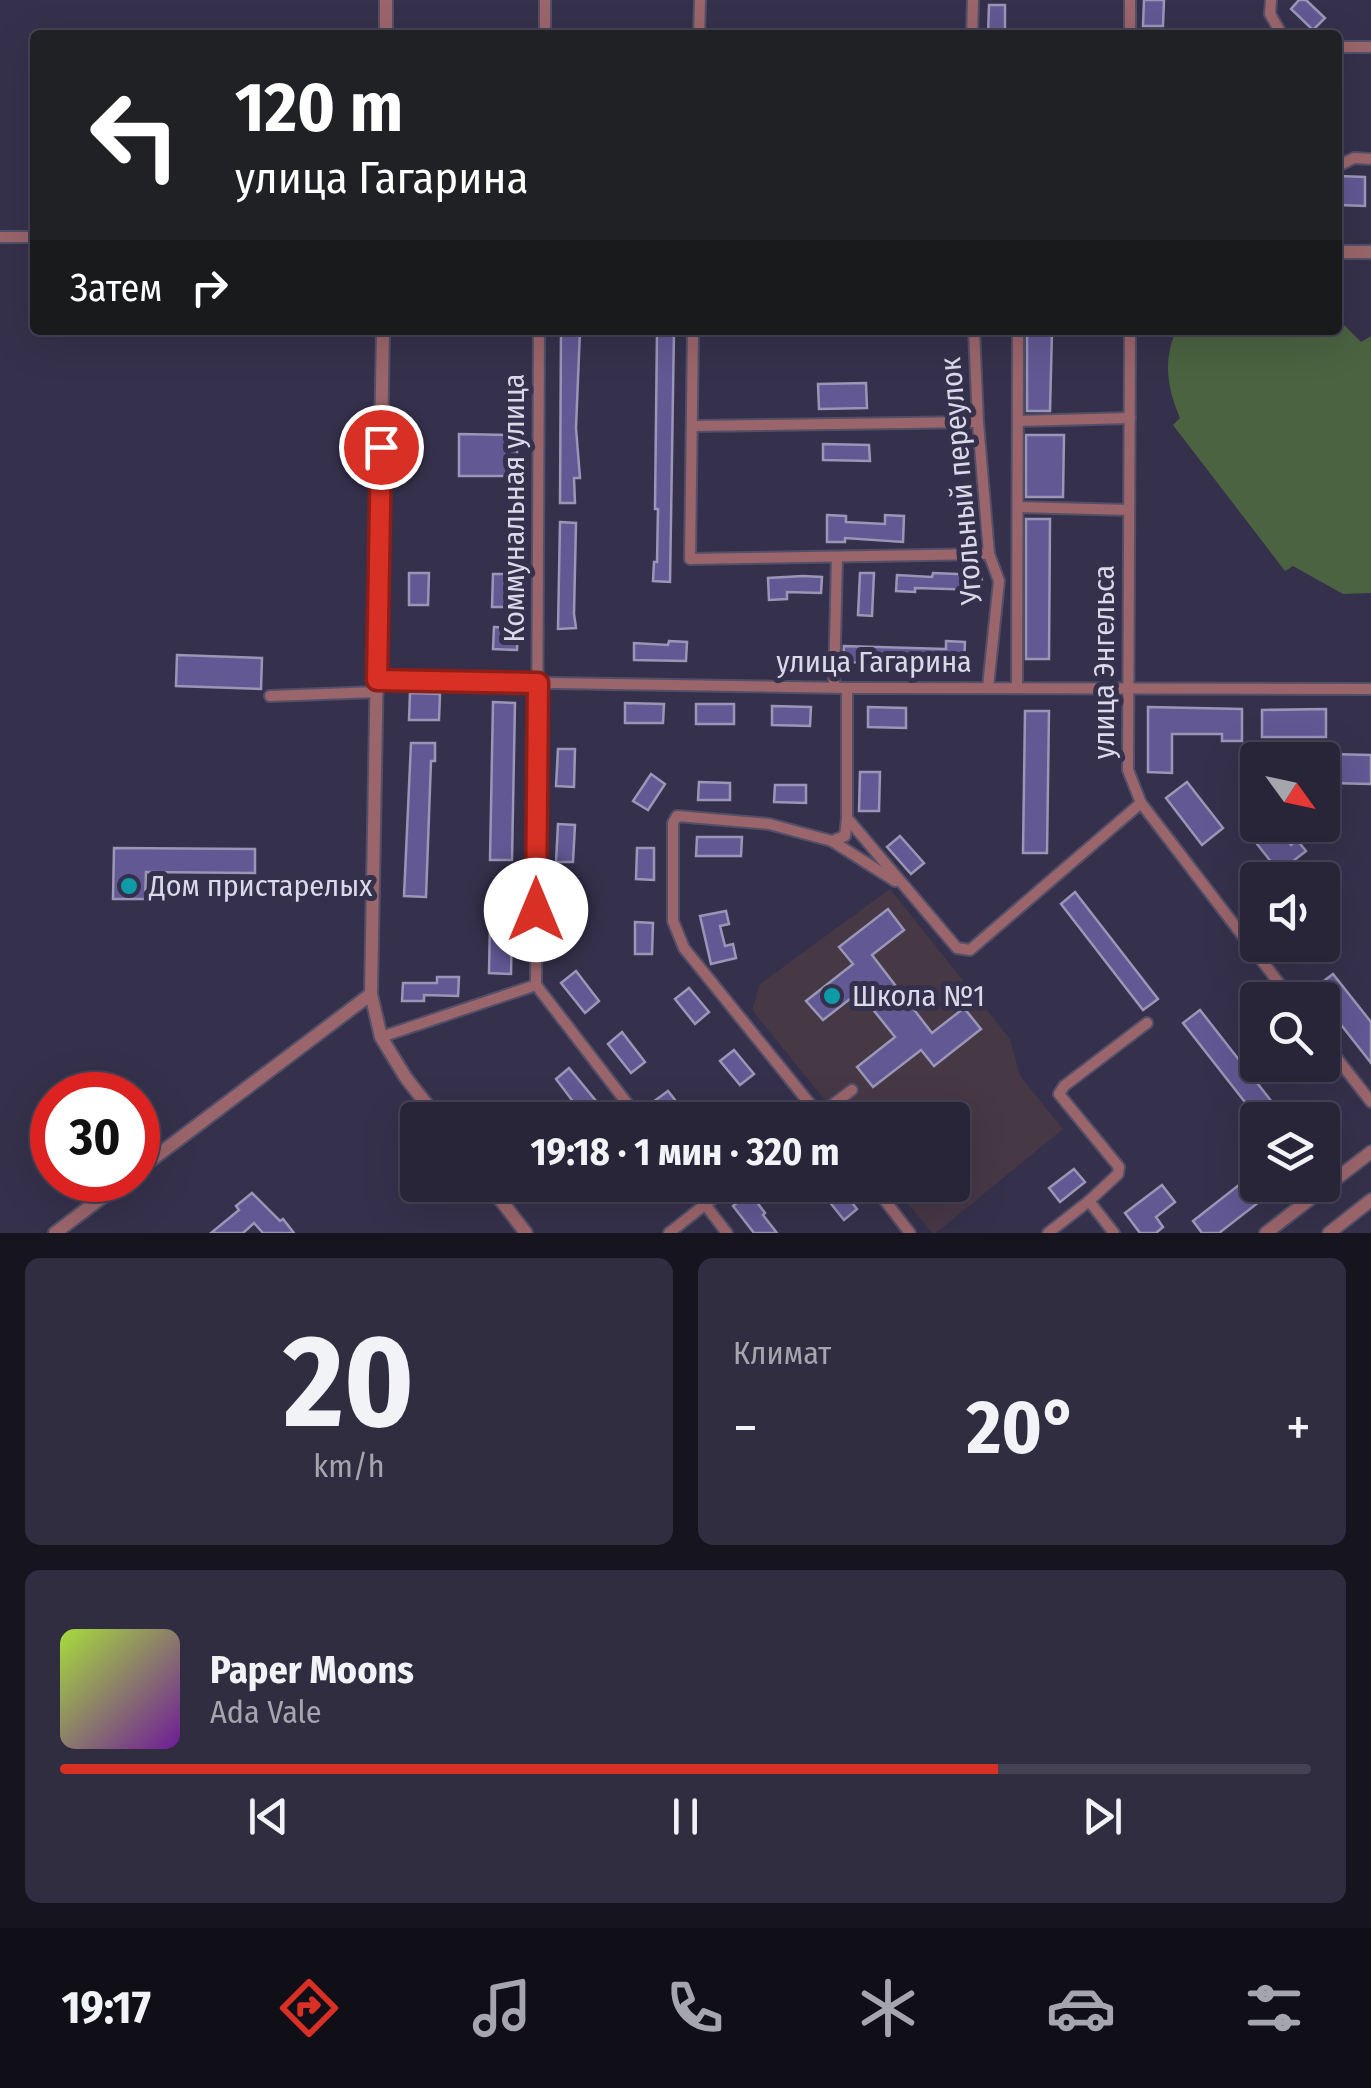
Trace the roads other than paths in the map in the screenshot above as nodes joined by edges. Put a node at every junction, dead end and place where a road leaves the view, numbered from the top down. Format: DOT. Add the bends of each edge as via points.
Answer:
graph roads {
  1 [pos="386,0"];
  2 [pos="546,0"];
  3 [pos="700,0"];
  4 [pos="972,0"];
  5 [pos="1130,0"];
  6 [pos="1270,0"];
  7 [pos="386,30"];
  8 [pos="544,30"];
  9 [pos="699,30"];
  10 [pos="972,30"];
  11 [pos="1130,30"];
  12 [pos="1279,30"];
  13 [pos="1342,47"];
  14 [pos="1371,47"];
  15 [pos="1371,159"];
  16 [pos="1342,164"];
  17 [pos="0,237"];
  18 [pos="30,238"];
  19 [pos="1342,252"];
  20 [pos="1371,252"];
  21 [pos="383,335"];
  22 [pos="539,335"];
  23 [pos="693,335"];
  24 [pos="974,335"];
  25 [pos="1018,335"];
  26 [pos="1130,335"];
  27 [pos="1130,418"];
  28 [pos="1018,421"];
  29 [pos="978,422"];
  30 [pos="692,426"];
  31 [pos="1018,507"];
  32 [pos="1129,510"];
  33 [pos="989,554"];
  34 [pos="836,558"];
  35 [pos="538,683"];
  36 [pos="377,686"];
  37 [pos="988,687"];
  38 [pos="834,688"];
  39 [pos="848,688"];
  40 [pos="1018,688"];
  41 [pos="1128,688"];
  42 [pos="1371,689"];
  43 [pos="270,696"];
  44 [pos="1141,803"];
  45 [pos="847,818"];
  46 [pos="832,841"];
  47 [pos="903,886"];
  48 [pos="1278,982"];
  49 [pos="536,985"];
  50 [pos="371,994"];
  51 [pos="1147,1023"];
  52 [pos="381,1037"];
  53 [pos="1340,1062"];
  54 [pos="852,1090"];
  55 [pos="425,1102"];
  56 [pos="626,1102"];
  57 [pos="805,1102"];
  58 [pos="837,1102"];
  59 [pos="1371,1102"];
  60 [pos="1371,1152"];
  61 [pos="160,1153"];
  62 [pos="1371,1200"];
  63 [pos="1089,1201"];
  64 [pos="96,1202"];
  65 [pos="502,1202"];
  66 [pos="704,1202"];
  67 [pos="710,1202"];
  68 [pos="886,1202"];
  69 [pos="706,1205"];
  70 [pos="55,1233"];
  71 [pos="526,1233"];
  72 [pos="669,1233"];
  73 [pos="727,1233"];
  74 [pos="910,1233"];
  75 [pos="1048,1233"];
  76 [pos="1114,1233"];
  77 [pos="1266,1233"];
  78 [pos="1329,1233"];
  1 -- 7 [label="street"];
  2 -- 8 [label="street"];
  3 -- 9 [label="street"];
  4 -- 10 [label="street"];
  5 -- 11 [label="street"];
  6 -- 12 [label="street"];
  13 -- 14 [label="street"];
  15 -- 16 [label="street"];
  17 -- 18 [label="street"];
  19 -- 20 [label="street"];
  21 -- 36 [label="street"];
  22 -- 35 [label="street, Коммунальная улица"];
  23 -- 30 [label="street"];
  24 -- 29 [label="street, Угольный переулок"];
  25 -- 28 [label="street"];
  26 -- 27 [label="street, улица Энгельса"];
  27 -- 28 [label="street"];
  27 -- 32 [label="street, улица Энгельса"];
  28 -- 31 [label="street"];
  29 -- 30 [label="street"];
  29 -- 33 [label="street, Угольный переулок"];
  30 -- 34 [label="street" via="690,560"];
  31 -- 32 [label="street"];
  31 -- 40 [label="street"];
  32 -- 41 [label="street, улица Энгельса"];
  33 -- 34 [label="street"];
  33 -- 37 [label="street, Угольный переулок" via="999,582"];
  34 -- 38 [label="street"];
  35 -- 36 [label="street, улица Гагарина"];
  35 -- 38 [label="street, улица Гагарина"];
  35 -- 49 [label="street, Коммунальная улица"];
  36 -- 43 [label="street, улица Гагарина"];
  36 -- 50 [label="street"];
  37 -- 39 [label="street, улица Гагарина"];
  37 -- 40 [label="street, улица Гагарина"];
  38 -- 39 [label="street, улица Гагарина"];
  39 -- 45 [label="street"];
  40 -- 41 [label="street, улица Гагарина"];
  41 -- 42 [label="street, улица Гагарина"];
  41 -- 44 [label="street, улица Энгельса" via="1128,770"];
  44 -- 47 [label="street" via="970,950 956,948"];
  44 -- 48 [label="street, улица Энгельса"];
  45 -- 46 [label="street" via="845,836"];
  45 -- 47 [label="street"];
  46 -- 47 [label="street"];
  46 -- 57 [label="street" via="770,824 674,819 673,921 684,948"];
  49 -- 52 [label="street"];
  49 -- 56 [label="street"];
  50 -- 52 [label="street"];
  50 -- 61 [label="street"];
  51 -- 63 [label="street" via="1059,1094 1120,1170"];
  52 -- 55 [label="street"];
  53 -- 59 [label="street"];
  54 -- 58 [label="street"];
  60 -- 77 [label="street"];
  62 -- 78 [label="street"];
  63 -- 75 [label="street"];
  63 -- 76 [label="street"];
  64 -- 70 [label="street"];
  65 -- 71 [label="street"];
  66 -- 69 [label="street"];
  67 -- 69 [label="street"];
  68 -- 74 [label="street"];
  69 -- 72 [label="street"];
  69 -- 73 [label="street"];
}
